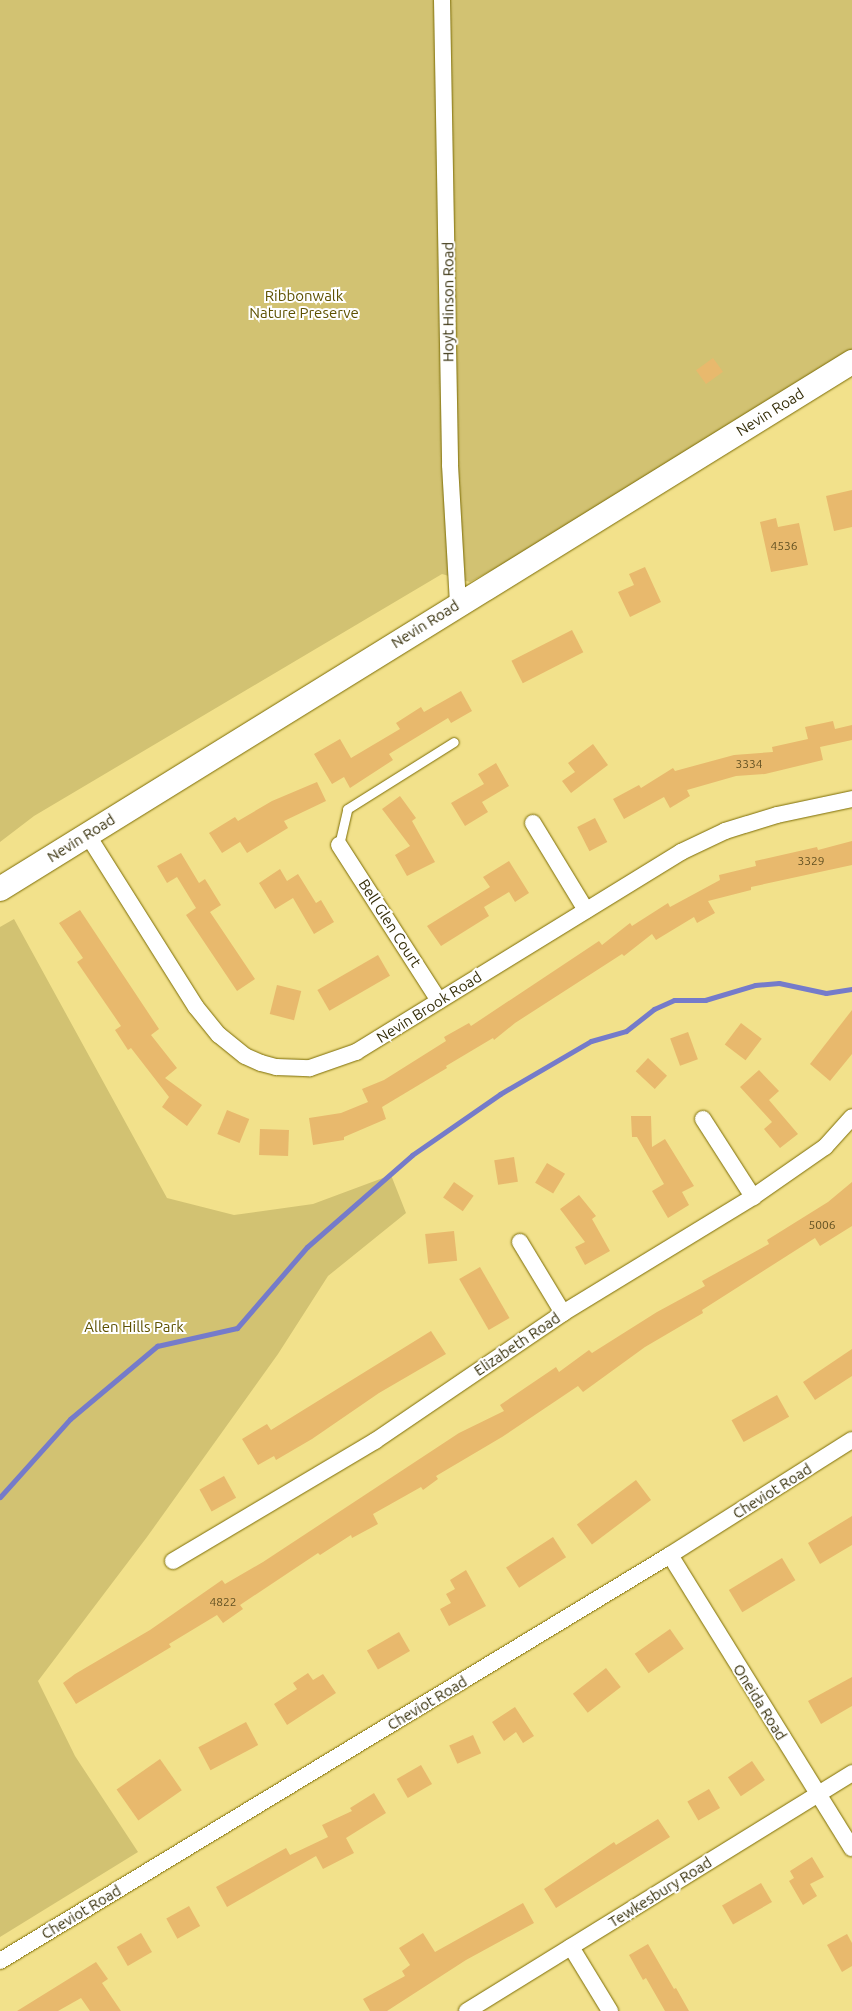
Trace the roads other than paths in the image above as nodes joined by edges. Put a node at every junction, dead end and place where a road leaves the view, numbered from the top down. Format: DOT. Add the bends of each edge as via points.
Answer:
graph roads {
  1 [pos="442,0"];
  2 [pos="852,362"];
  3 [pos="458,604"];
  4 [pos="454,742"];
  5 [pos="852,800"];
  6 [pos="533,823"];
  7 [pos="87,834"];
  8 [pos="339,845"];
  9 [pos="0,889"];
  10 [pos="586,910"];
  11 [pos="439,1001"];
  12 [pos="852,1118"];
  13 [pos="703,1119"];
  14 [pos="753,1197"];
  15 [pos="520,1242"];
  16 [pos="563,1313"];
  17 [pos="852,1440"];
  18 [pos="670,1555"];
  19 [pos="173,1560"];
  20 [pos="852,1773"];
  21 [pos="818,1794"];
  22 [pos="852,1848"];
  23 [pos="571,1947"];
  24 [pos="0,1961"];
  25 [pos="467,2011"];
  26 [pos="610,2011"];
  1 -- 3 [label="street, Hoyt Hinson Road" via="450,465"];
  2 -- 3 [label="main road, Nevin Road"];
  3 -- 7 [label="main road, Nevin Road"];
  4 -- 8 [label="lane" via="347,809"];
  5 -- 10 [label="street, Nevin Brook Road" via="725,831 681,852"];
  6 -- 10 [label="street"];
  7 -- 9 [label="main road, Nevin Road"];
  7 -- 11 [label="street, Nevin Brook Road" via="196,1007 219,1035 245,1056 276,1067 310,1068 326,1064 356,1052"];
  8 -- 11 [label="street, Bell Glen Court"];
  10 -- 11 [label="street, Nevin Brook Road"];
  12 -- 14 [label="street, Elizabeth Road" via="825,1147"];
  13 -- 14 [label="street"];
  14 -- 16 [label="street, Elizabeth Road"];
  15 -- 16 [label="street"];
  16 -- 19 [label="street, Elizabeth Road" via="375,1441"];
  17 -- 18 [label="street, Cheviot Road"];
  18 -- 21 [label="street, Oneida Road"];
  18 -- 24 [label="street, Cheviot Road"];
  20 -- 21 [label="street, Tewkesbury Road"];
  21 -- 22 [label="street, Oneida Road"];
  21 -- 23 [label="street, Tewkesbury Road"];
  23 -- 25 [label="street, Tewkesbury Road"];
  23 -- 26 [label="street"];
}
